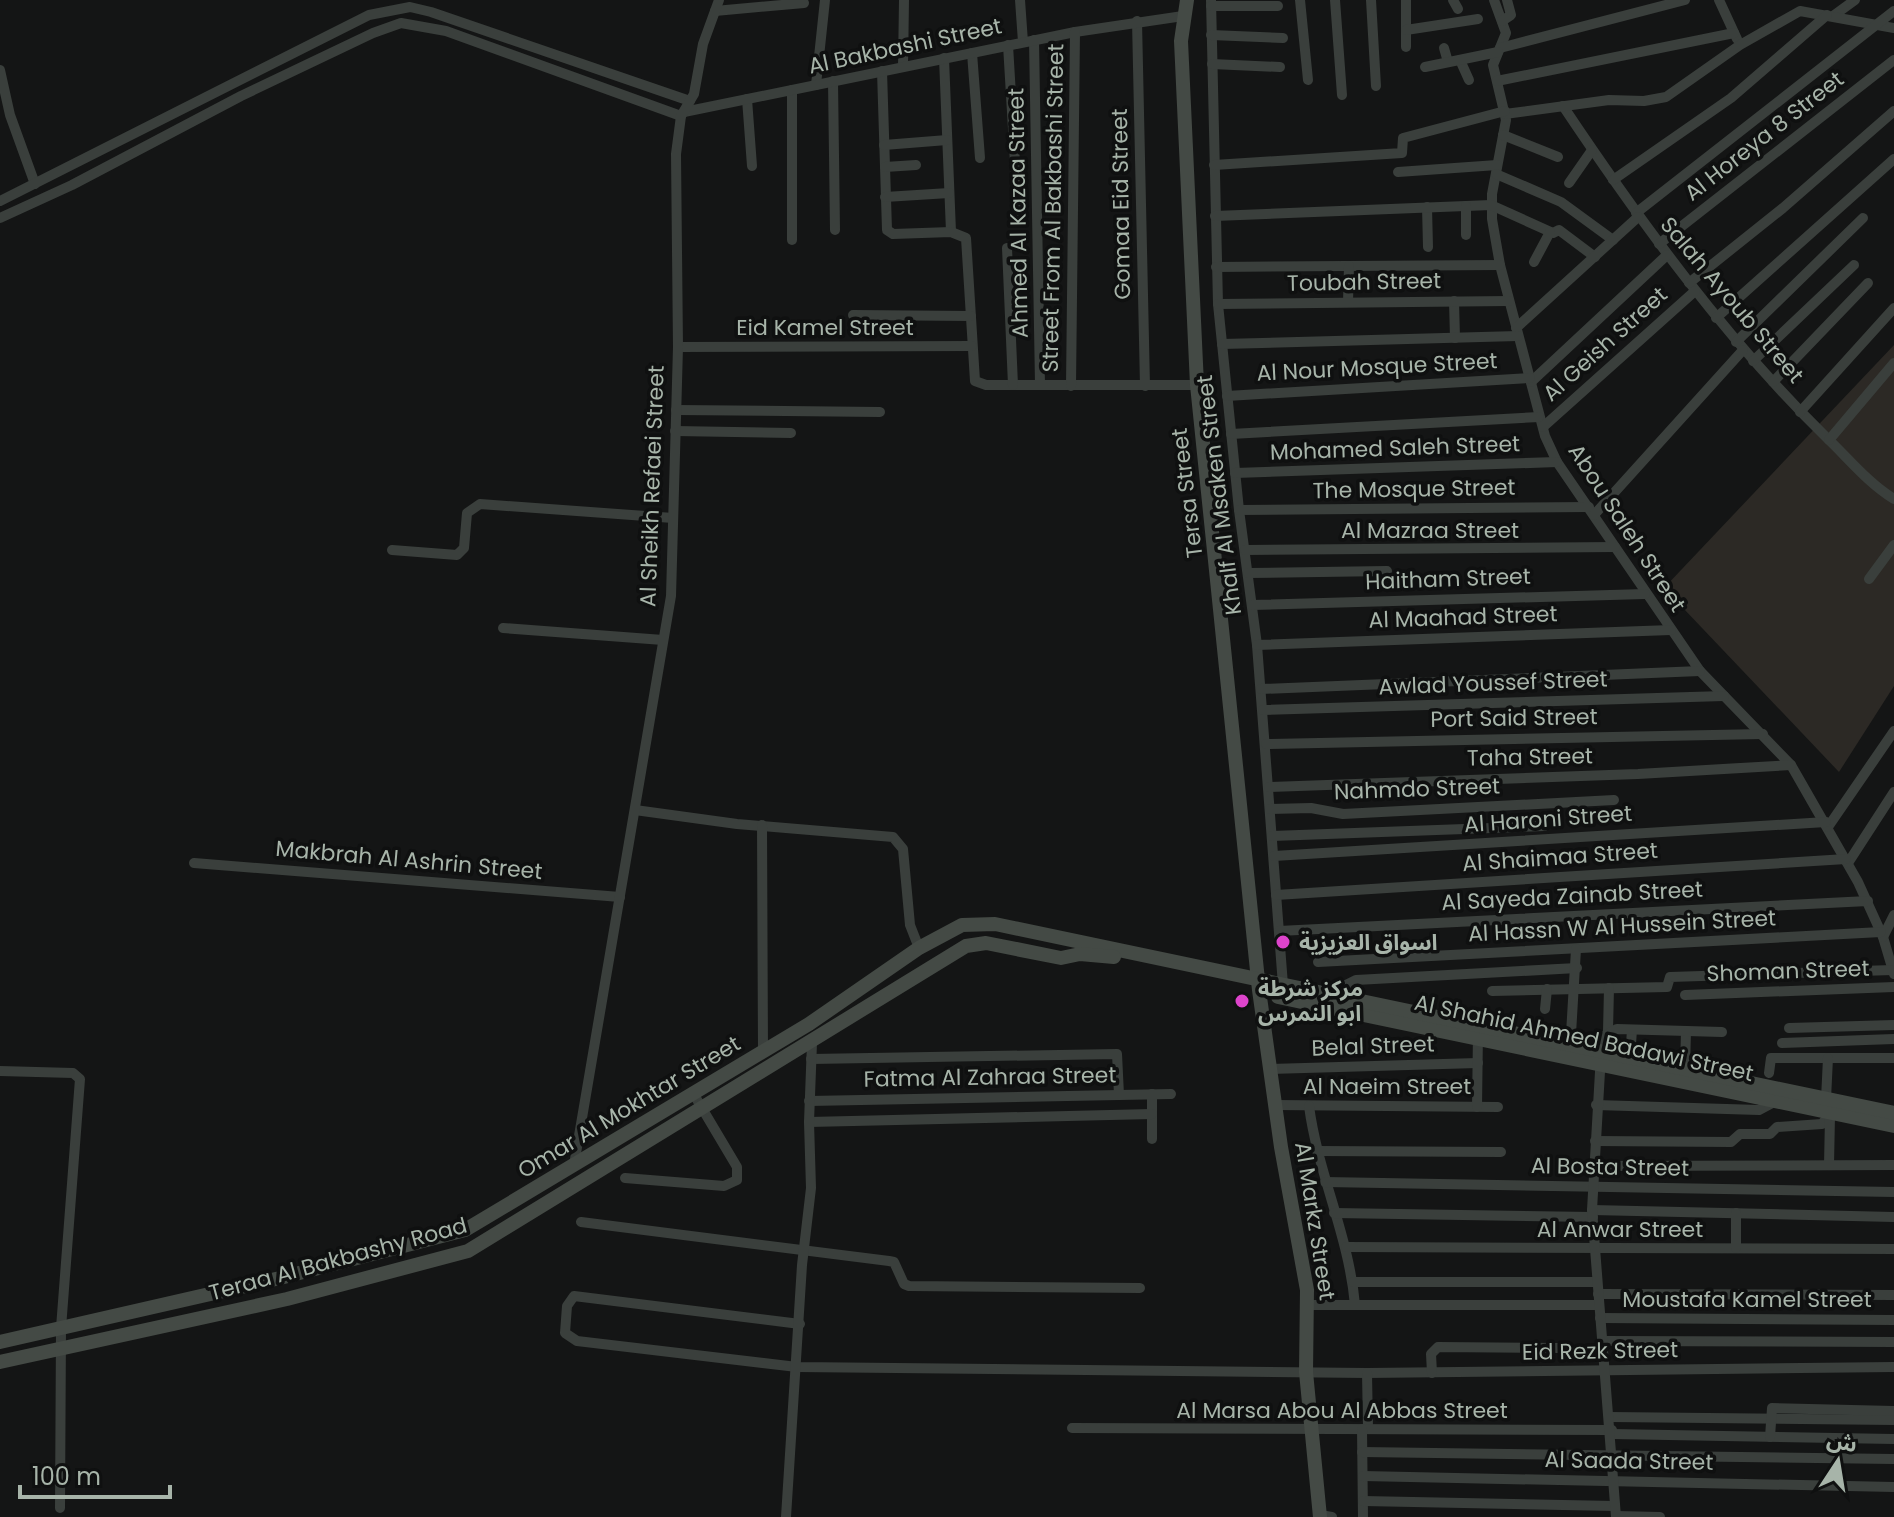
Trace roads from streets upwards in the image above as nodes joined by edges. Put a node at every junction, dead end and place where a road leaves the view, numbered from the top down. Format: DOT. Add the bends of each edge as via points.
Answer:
graph roads {
  1 [pos="825,0"];
  2 [pos="904,0"];
  3 [pos="1020,0"];
  4 [pos="1187,0"];
  5 [pos="1300,0"];
  6 [pos="1335,0"];
  7 [pos="1371,0"];
  8 [pos="1406,0"];
  9 [pos="1494,0"];
  10 [pos="1507,0"];
  11 [pos="1685,0"];
  12 [pos="1719,0"];
  13 [pos="1855,0"];
  14 [pos="804,3"];
  15 [pos="1211,3"];
  16 [pos="717,5"];
  17 [pos="1278,6"];
  18 [pos="1894,11"];
  19 [pos="1183,16"];
  20 [pos="1830,16"];
  21 [pos="360,19"];
  22 [pos="1478,19"];
  23 [pos="1137,21"];
  24 [pos="1502,21"];
  25 [pos="1875,25"];
  26 [pos="1894,28"];
  27 [pos="1406,30"];
  28 [pos="1075,32"];
  29 [pos="1734,33"];
  30 [pos="367,35"];
  31 [pos="1211,35"];
  32 [pos="1283,38"];
  33 [pos="1028,41"];
  34 [pos="1008,45"];
  35 [pos="1740,45"];
  36 [pos="1406,47"];
  37 [pos="1444,48"];
  38 [pos="1499,50"];
  39 [pos="972,53"];
  40 [pos="944,58"];
  41 [pos="1460,60"];
  42 [pos="1894,60"];
  43 [pos="1448,62"];
  44 [pos="1212,64"];
  45 [pos="903,67"];
  46 [pos="1280,67"];
  47 [pos="1425,67"];
  48 [pos="0,70"];
  49 [pos="882,71"];
  50 [pos="1308,80"];
  51 [pos="1469,80"];
  52 [pos="833,81"];
  53 [pos="1497,81"];
  54 [pos="816,85"];
  55 [pos="1376,86"];
  56 [pos="792,90"];
  57 [pos="1342,95"];
  58 [pos="747,99"];
  59 [pos="690,101"];
  60 [pos="1563,106"];
  61 [pos="1894,111"];
  62 [pos="1505,112"];
  63 [pos="682,114"];
  64 [pos="132,134"];
  65 [pos="1503,135"];
  66 [pos="947,140"];
  67 [pos="884,145"];
  68 [pos="140,149"];
  69 [pos="1592,150"];
  70 [pos="1558,157"];
  71 [pos="980,158"];
  72 [pos="1894,159"];
  73 [pos="916,165"];
  74 [pos="1214,165"];
  75 [pos="752,166"];
  76 [pos="885,167"];
  77 [pos="1497,169"];
  78 [pos="1398,172"];
  79 [pos="1613,180"];
  80 [pos="1569,183"];
  81 [pos="35,184"];
  82 [pos="949,193"];
  83 [pos="885,197"];
  84 [pos="0,201"];
  85 [pos="1491,205"];
  86 [pos="1466,206"];
  87 [pos="1427,207"];
  88 [pos="1018,213"];
  89 [pos="1637,215"];
  90 [pos="1215,216"];
  91 [pos="0,218"];
  92 [pos="1863,218"];
  93 [pos="835,230"];
  94 [pos="951,232"];
  95 [pos="1550,232"];
  96 [pos="1466,235"];
  97 [pos="792,240"];
  98 [pos="1613,240"];
  99 [pos="1659,244"];
  100 [pos="1428,247"];
  101 [pos="1007,248"];
  102 [pos="1667,255"];
  103 [pos="1595,257"];
  104 [pos="1534,262"];
  105 [pos="1500,265"];
  106 [pos="1854,265"];
  107 [pos="1349,266"];
  108 [pos="1216,267"];
  109 [pos="1868,283"];
  110 [pos="1692,287"];
  111 [pos="1454,301"];
  112 [pos="1509,301"];
  113 [pos="1348,302"];
  114 [pos="1218,304"];
  115 [pos="1894,308"];
  116 [pos="853,315"];
  117 [pos="971,316"];
  118 [pos="1716,318"];
  119 [pos="1517,332"];
  120 [pos="1455,338"];
  121 [pos="1222,344"];
  122 [pos="972,346"];
  123 [pos="1739,346"];
  124 [pos="678,347"];
  125 [pos="1753,361"];
  126 [pos="1894,363"];
  127 [pos="1531,380"];
  128 [pos="1773,382"];
  129 [pos="1013,385"];
  130 [pos="1040,385"];
  131 [pos="1197,385"];
  132 [pos="1071,386"];
  133 [pos="1145,386"];
  134 [pos="1227,396"];
  135 [pos="676,410"];
  136 [pos="880,412"];
  137 [pos="1800,412"];
  138 [pos="1541,422"];
  139 [pos="675,431"];
  140 [pos="791,433"];
  141 [pos="1231,434"];
  142 [pos="1829,440"];
  143 [pos="1557,462"];
  144 [pos="1235,473"];
  145 [pos="1894,499"];
  146 [pos="1239,510"];
  147 [pos="1592,511"];
  148 [pos="673,518"];
  149 [pos="1894,545"];
  150 [pos="1615,547"];
  151 [pos="392,550"];
  152 [pos="1245,550"];
  153 [pos="1387,571"];
  154 [pos="1248,573"];
  155 [pos="1869,579"];
  156 [pos="1645,594"];
  157 [pos="1252,605"];
  158 [pos="503,628"];
  159 [pos="1671,630"];
  160 [pos="663,640"];
  161 [pos="1257,645"];
  162 [pos="1700,671"];
  163 [pos="1261,689"];
  164 [pos="1724,696"];
  165 [pos="1263,710"];
  166 [pos="1894,731"];
  167 [pos="1763,734"];
  168 [pos="1266,744"];
  169 [pos="1791,765"];
  170 [pos="1269,787"];
  171 [pos="1894,792"];
  172 [pos="1614,800"];
  173 [pos="1270,809"];
  174 [pos="635,810"];
  175 [pos="1827,824"];
  176 [pos="762,825"];
  177 [pos="1544,826"];
  178 [pos="1272,836"];
  179 [pos="1274,856"];
  180 [pos="1847,861"];
  181 [pos="194,863"];
  182 [pos="1276,895"];
  183 [pos="620,897"];
  184 [pos="1868,901"];
  185 [pos="1894,915"];
  186 [pos="1279,931"];
  187 [pos="1882,934"];
  188 [pos="919,948"];
  189 [pos="1576,949"];
  190 [pos="1133,954"];
  191 [pos="1318,962"];
  192 [pos="1577,968"];
  193 [pos="1894,972"];
  194 [pos="1258,980"];
  195 [pos="1279,984"];
  196 [pos="1894,987"];
  197 [pos="1609,988"];
  198 [pos="1547,989"];
  199 [pos="1576,989"];
  200 [pos="1492,991"];
  201 [pos="1685,995"];
  202 [pos="1337,996"];
  203 [pos="1545,1009"];
  204 [pos="1894,1025"];
  205 [pos="1789,1028"];
  206 [pos="1632,1030"];
  207 [pos="1608,1031"];
  208 [pos="1686,1031"];
  209 [pos="1478,1032"];
  210 [pos="1722,1032"];
  211 [pos="814,1033"];
  212 [pos="1894,1039"];
  213 [pos="1782,1043"];
  214 [pos="1631,1044"];
  215 [pos="1570,1051"];
  216 [pos="763,1052"];
  217 [pos="1599,1057"];
  218 [pos="1828,1058"];
  219 [pos="1894,1058"];
  220 [pos="811,1059"];
  221 [pos="1478,1063"];
  222 [pos="1270,1069"];
  223 [pos="1685,1069"];
  224 [pos="0,1071"];
  225 [pos="1769,1073"];
  226 [pos="736,1077"];
  227 [pos="1710,1087"];
  228 [pos="1152,1094"];
  229 [pos="1171,1094"];
  230 [pos="1119,1095"];
  231 [pos="697,1099"];
  232 [pos="809,1101"];
  233 [pos="1774,1103"];
  234 [pos="1275,1105"];
  235 [pos="1596,1105"];
  236 [pos="1309,1106"];
  237 [pos="1477,1107"];
  238 [pos="1498,1107"];
  239 [pos="1707,1108"];
  240 [pos="1829,1109"];
  241 [pos="1894,1113"];
  242 [pos="1152,1114"];
  243 [pos="809,1122"];
  244 [pos="1894,1126"];
  245 [pos="1773,1130"];
  246 [pos="1152,1139"];
  247 [pos="1595,1141"];
  248 [pos="1317,1151"];
  249 [pos="1501,1152"];
  250 [pos="574,1165"];
  251 [pos="1829,1165"];
  252 [pos="1894,1165"];
  253 [pos="1594,1166"];
  254 [pos="625,1178"];
  255 [pos="1325,1182"];
  256 [pos="1593,1187"];
  257 [pos="1894,1192"];
  258 [pos="525,1206"];
  259 [pos="1334,1213"];
  260 [pos="1736,1213"];
  261 [pos="1592,1214"];
  262 [pos="1894,1217"];
  263 [pos="581,1222"];
  264 [pos="1346,1247"];
  265 [pos="1736,1248"];
  266 [pos="1894,1249"];
  267 [pos="1594,1250"];
  268 [pos="803,1252"];
  269 [pos="1353,1282"];
  270 [pos="1596,1282"];
  271 [pos="283,1288"];
  272 [pos="1140,1288"];
  273 [pos="1894,1295"];
  274 [pos="1598,1300"];
  275 [pos="1308,1305"];
  276 [pos="1355,1305"];
  277 [pos="1600,1318"];
  278 [pos="1894,1320"];
  279 [pos="800,1324"];
  280 [pos="61,1338"];
  281 [pos="1602,1341"];
  282 [pos="0,1342"];
  283 [pos="1894,1342"];
  284 [pos="1561,1348"];
  285 [pos="0,1362"];
  286 [pos="797,1367"];
  287 [pos="1894,1367"];
  288 [pos="1605,1371"];
  289 [pos="1306,1372"];
  290 [pos="1367,1373"];
  291 [pos="1432,1373"];
  292 [pos="1894,1411"];
  293 [pos="1610,1417"];
  294 [pos="1771,1419"];
  295 [pos="1894,1420"];
  296 [pos="1072,1428"];
  297 [pos="1365,1428"];
  298 [pos="1312,1429"];
  299 [pos="1612,1432"];
  300 [pos="1770,1437"];
  301 [pos="1894,1439"];
  302 [pos="1362,1452"];
  303 [pos="1613,1455"];
  304 [pos="1894,1459"];
  305 [pos="1363,1476"];
  306 [pos="1614,1481"];
  307 [pos="1894,1487"];
  308 [pos="1363,1501"];
  309 [pos="60,1508"];
  310 [pos="1616,1513"];
  311 [pos="1324,1516"];
  312 [pos="786,1517"];
  313 [pos="1363,1517"];
  314 [pos="1660,1517"];
  1 -- 54 [label="street"];
  2 -- 45 [label="street"];
  3 -- 33 [label="street, Ahmed Al Kazaa Street"];
  4 -- 19 [label="street, Tersa Street"];
  5 -- 50 [label="street"];
  6 -- 57 [label="street"];
  7 -- 55 [label="street"];
  8 -- 27 [label="street"];
  9 -- 24 [label="street, Abou Saleh Street"];
  10 -- 24 [label="street" via="1511,15"];
  11 -- 38 [label="street"];
  12 -- 29 [label="street"];
  13 -- 20 [label="street"];
  14 -- 16 [label="street"];
  15 -- 17 [label="street"];
  15 -- 31 [label="street, Khalf Al Msaken Street"];
  16 -- 59 [label="street, Al Sheikh Refaei Street"];
  18 -- 25 [label="street"];
  19 -- 23 [label="street, Al Bakbashi Street"];
  19 -- 131 [label="street, Tersa Street"];
  20 -- 25 [label="street"];
  20 -- 35 [label="street" via="1793,12"];
  20 -- 79 [label="street" via="1731,98"];
  21 -- 30 [label="street"];
  21 -- 59 [label="street" via="397,8 431,12"];
  21 -- 64 [label="street"];
  22 -- 27 [label="street"];
  23 -- 28 [label="street, Al Bakbashi Street"];
  23 -- 133 [label="street, Gomaa Eid Street"];
  24 -- 38 [label="street, Abou Saleh Street" via="1506,36"];
  25 -- 26 [label="street"];
  25 -- 89 [label="street"];
  27 -- 36 [label="street"];
  28 -- 33 [label="street, Al Bakbashi Street"];
  28 -- 132 [label="street, Street From Al Bakbashi Street"];
  29 -- 35 [label="street"];
  29 -- 53 [label="street"];
  30 -- 63 [label="street" via="401,23 423,24"];
  30 -- 68 [label="street"];
  31 -- 32 [label="street"];
  31 -- 44 [label="street, Khalf Al Msaken Street"];
  33 -- 34 [label="street, Al Bakbashi Street"];
  33 -- 130 [label="street, Ahmed Al Kazaa Street"];
  34 -- 39 [label="street, Al Bakbashi Street"];
  34 -- 88 [label="street"];
  35 -- 60 [label="street" via="1666,97"];
  37 -- 43 [label="street"];
  38 -- 41 [label="street"];
  38 -- 53 [label="street, Abou Saleh Street" via="1493,65"];
  39 -- 40 [label="street, Al Bakbashi Street"];
  39 -- 71 [label="street"];
  40 -- 45 [label="street, Al Bakbashi Street"];
  40 -- 66 [label="street"];
  41 -- 43 [label="street"];
  41 -- 51 [label="street"];
  42 -- 99 [label="street, Al Horeya 8 Street"];
  43 -- 47 [label="street"];
  44 -- 46 [label="street"];
  44 -- 74 [label="street, Khalf Al Msaken Street"];
  45 -- 49 [label="street, Al Bakbashi Street"];
  48 -- 81 [label="street"];
  49 -- 52 [label="street, Al Bakbashi Street"];
  49 -- 67 [label="street"];
  52 -- 54 [label="street, Al Bakbashi Street"];
  52 -- 93 [label="street"];
  53 -- 62 [label="street, Abou Saleh Street"];
  54 -- 56 [label="street, Al Bakbashi Street"];
  56 -- 58 [label="street, Al Bakbashi Street"];
  56 -- 97 [label="street"];
  58 -- 63 [label="street, Al Bakbashi Street"];
  58 -- 75 [label="street"];
  59 -- 63 [label="street, Al Sheikh Refaei Street"];
  60 -- 62 [label="street"];
  60 -- 69 [label="street, Salah Ayoub Street"];
  61 -- 110 [label="street, Al Geish Street"];
  62 -- 65 [label="street, Abou Saleh Street"];
  62 -- 74 [label="street" via="1403,138 1402,153"];
  63 -- 124 [label="street, Al Sheikh Refaei Street" via="675,173"];
  64 -- 68 [label="street"];
  64 -- 81 [label="street"];
  65 -- 70 [label="street"];
  65 -- 77 [label="street, Abou Saleh Street"];
  66 -- 67 [label="street"];
  66 -- 82 [label="street"];
  67 -- 76 [label="street"];
  68 -- 91 [label="street"];
  69 -- 79 [label="street, Salah Ayoub Street"];
  69 -- 80 [label="street"];
  72 -- 118 [label="street"];
  73 -- 76 [label="street"];
  74 -- 90 [label="street, Khalf Al Msaken Street"];
  76 -- 83 [label="street"];
  77 -- 78 [label="street"];
  77 -- 85 [label="street, Abou Saleh Street"];
  77 -- 98 [label="street" via="1561,202"];
  79 -- 89 [label="street, Salah Ayoub Street"];
  81 -- 84 [label="street"];
  82 -- 83 [label="street"];
  82 -- 94 [label="street"];
  83 -- 94 [label="street" via="889,233"];
  85 -- 86 [label="street"];
  85 -- 95 [label="street"];
  85 -- 105 [label="street, Abou Saleh Street"];
  86 -- 87 [label="street"];
  86 -- 96 [label="street"];
  87 -- 90 [label="street"];
  87 -- 100 [label="street"];
  89 -- 98 [label="street"];
  89 -- 99 [label="street, Salah Ayoub Street"];
  90 -- 108 [label="street, Khalf Al Msaken Street"];
  92 -- 123 [label="street"];
  94 -- 117 [label="street" via="966,238 969,247"];
  95 -- 103 [label="street" via="1560,231"];
  95 -- 104 [label="street"];
  98 -- 103 [label="street"];
  99 -- 102 [label="street, Salah Ayoub Street"];
  101 -- 129 [label="street"];
  102 -- 110 [label="street, Salah Ayoub Street"];
  102 -- 127 [label="street"];
  103 -- 119 [label="street"];
  105 -- 107 [label="street"];
  105 -- 112 [label="street, Abou Saleh Street"];
  106 -- 125 [label="street"];
  107 -- 108 [label="street"];
  107 -- 113 [label="street"];
  108 -- 114 [label="street, Khalf Al Msaken Street"];
  109 -- 128 [label="street"];
  110 -- 118 [label="street, Salah Ayoub Street"];
  110 -- 138 [label="street, Al Geish Street"];
  111 -- 112 [label="street, Toubah Street"];
  111 -- 113 [label="street, Toubah Street"];
  111 -- 120 [label="street"];
  112 -- 119 [label="street, Abou Saleh Street"];
  113 -- 114 [label="street, Toubah Street"];
  114 -- 121 [label="street, Khalf Al Msaken Street"];
  115 -- 137 [label="street"];
  116 -- 117 [label="street"];
  117 -- 122 [label="street"];
  118 -- 123 [label="street, Salah Ayoub Street"];
  119 -- 120 [label="street"];
  119 -- 127 [label="street, Abou Saleh Street"];
  120 -- 121 [label="street"];
  121 -- 134 [label="street, Khalf Al Msaken Street"];
  122 -- 124 [label="street, Eid Kamel Street"];
  122 -- 129 [label="street" via="975,381"];
  123 -- 125 [label="street, Salah Ayoub Street"];
  123 -- 147 [label="street"];
  124 -- 135 [label="street, Al Sheikh Refaei Street"];
  125 -- 128 [label="street, Salah Ayoub Street"];
  126 -- 142 [label="street"];
  127 -- 134 [label="street, Al Nour Mosque Street"];
  127 -- 138 [label="street, Abou Saleh Street"];
  128 -- 137 [label="street, Salah Ayoub Street"];
  129 -- 130 [label="street"];
  130 -- 132 [label="street"];
  131 -- 133 [label="street"];
  131 -- 194 [label="street, Tersa Street"];
  132 -- 133 [label="street"];
  134 -- 141 [label="street, Khalf Al Msaken Street"];
  135 -- 136 [label="street"];
  135 -- 139 [label="street, Al Sheikh Refaei Street"];
  137 -- 142 [label="street, Salah Ayoub Street"];
  138 -- 141 [label="street"];
  138 -- 143 [label="street, Abou Saleh Street"];
  139 -- 140 [label="street"];
  139 -- 148 [label="street, Al Sheikh Refaei Street"];
  141 -- 144 [label="street, Khalf Al Msaken Street"];
  142 -- 145 [label="street, Salah Ayoub Street"];
  143 -- 144 [label="street, Mohamed Saleh Street"];
  143 -- 147 [label="street, Abou Saleh Street"];
  144 -- 146 [label="street, Khalf Al Msaken Street"];
  146 -- 147 [label="street, The Mosque Street"];
  146 -- 152 [label="street, Khalf Al Msaken Street"];
  147 -- 150 [label="street, Abou Saleh Street"];
  148 -- 151 [label="street" via="480,504 469,510 464,548 457,555"];
  148 -- 160 [label="street, Al Sheikh Refaei Street" via="671,596"];
  149 -- 155 [label="street"];
  150 -- 152 [label="street, Al Mazraa Street"];
  150 -- 156 [label="street, Abou Saleh Street"];
  152 -- 154 [label="street, Khalf Al Msaken Street"];
  153 -- 154 [label="street"];
  154 -- 157 [label="street, Khalf Al Msaken Street"];
  156 -- 157 [label="street, Haitham Street"];
  156 -- 159 [label="street, Abou Saleh Street"];
  157 -- 161 [label="street, Khalf Al Msaken Street"];
  158 -- 160 [label="street"];
  159 -- 161 [label="street, Al Maahad Street"];
  159 -- 162 [label="street, Abou Saleh Street"];
  160 -- 174 [label="street, Al Sheikh Refaei Street"];
  161 -- 163 [label="street, Khalf Al Msaken Street"];
  162 -- 163 [label="street"];
  162 -- 164 [label="street, Abou Saleh Street"];
  163 -- 165 [label="street, Khalf Al Msaken Street"];
  164 -- 165 [label="street, Awlad Youssef Street"];
  164 -- 167 [label="street, Abou Saleh Street"];
  165 -- 168 [label="street, Khalf Al Msaken Street"];
  166 -- 175 [label="street"];
  167 -- 168 [label="street, Port Said Street"];
  167 -- 169 [label="street, Abou Saleh Street"];
  168 -- 170 [label="street, Khalf Al Msaken Street"];
  169 -- 170 [label="street, Taha Street"];
  169 -- 175 [label="street, Abou Saleh Street"];
  170 -- 173 [label="street, Khalf Al Msaken Street"];
  171 -- 180 [label="street"];
  172 -- 173 [label="street, Nahmdo Street" via="1343,814"];
  173 -- 178 [label="street, Khalf Al Msaken Street"];
  174 -- 176 [label="street"];
  174 -- 183 [label="street, Al Sheikh Refaei Street"];
  175 -- 179 [label="street, Al Haroni Street"];
  175 -- 180 [label="street, Abou Saleh Street"];
  176 -- 188 [label="street" via="886,834 903,849 910,925"];
  176 -- 216 [label="street"];
  177 -- 178 [label="street"];
  178 -- 179 [label="street, Khalf Al Msaken Street"];
  179 -- 182 [label="street, Khalf Al Msaken Street"];
  180 -- 182 [label="street, Al Shaimaa Street"];
  180 -- 184 [label="street, Abou Saleh Street"];
  181 -- 183 [label="street, Makbrah Al Ashrin Street"];
  182 -- 186 [label="street, Khalf Al Msaken Street"];
  183 -- 250 [label="street, Al Sheikh Refaei Street"];
  184 -- 186 [label="street, Al Sayeda Zainab Street"];
  184 -- 187 [label="street, Abou Saleh Street"];
  185 -- 187 [label="street"];
  186 -- 195 [label="street, Khalf Al Msaken Street"];
  187 -- 189 [label="street, Al Hassn W Al Hussein Street"];
  187 -- 193 [label="street, Abou Saleh Street"];
  188 -- 190 [label="street, Omar Al Mokhtar Street" via="952,929 983,923"];
  188 -- 211 [label="street, Omar Al Mokhtar Street"];
  189 -- 191 [label="street, Al Hassn W Al Hussein Street"];
  189 -- 192 [label="street"];
  190 -- 194 [label="street, Omar Al Mokhtar Street"];
  190 -- 211 [label="street" via="1061,958 973,944"];
  192 -- 199 [label="street"];
  192 -- 202 [label="street" via="1356,980"];
  193 -- 197 [label="street" via="1670,977 1668,987"];
  194 -- 195 [label="street, Al Shahid Ahmed Badawi Street"];
  194 -- 222 [label="street, Al Markz Street"];
  195 -- 202 [label="street, Al Shahid Ahmed Badawi Street"];
  195 -- 209 [label="street, Al Shahid Ahmed Badawi Street" via="1278,997"];
  196 -- 201 [label="street, Shoman Street"];
  197 -- 199 [label="street"];
  197 -- 207 [label="street"];
  198 -- 199 [label="street"];
  198 -- 200 [label="street"];
  198 -- 203 [label="street"];
  199 -- 215 [label="street"];
  202 -- 209 [label="street, Al Shahid Ahmed Badawi Street"];
  204 -- 205 [label="street"];
  206 -- 207 [label="street"];
  206 -- 208 [label="street"];
  206 -- 214 [label="street"];
  207 -- 217 [label="street"];
  208 -- 210 [label="street"];
  208 -- 223 [label="street"];
  209 -- 215 [label="street, Al Shahid Ahmed Badawi Street"];
  209 -- 221 [label="street"];
  211 -- 216 [label="street, Omar Al Mokhtar Street"];
  211 -- 220 [label="street"];
  211 -- 226 [label="street"];
  212 -- 213 [label="street"];
  215 -- 217 [label="street, Al Shahid Ahmed Badawi Street"];
  216 -- 226 [label="street, Omar Al Mokhtar Street"];
  217 -- 223 [label="street, Al Shahid Ahmed Badawi Street"];
  217 -- 227 [label="street, Al Shahid Ahmed Badawi Street"];
  217 -- 235 [label="street"];
  218 -- 219 [label="street"];
  218 -- 225 [label="street" via="1771,1058"];
  218 -- 240 [label="street"];
  220 -- 230 [label="street" via="1117,1054"];
  220 -- 232 [label="street"];
  221 -- 222 [label="street, Belal Street"];
  221 -- 237 [label="street"];
  222 -- 234 [label="street, Al Markz Street"];
  223 -- 240 [label="street, Al Shahid Ahmed Badawi Street"];
  224 -- 280 [label="street" via="73,1073 80,1079"];
  226 -- 231 [label="street, Omar Al Mokhtar Street"];
  227 -- 233 [label="street, Al Shahid Ahmed Badawi Street"];
  227 -- 239 [label="street"];
  228 -- 229 [label="street, Fatma Al Zahraa Street"];
  228 -- 230 [label="street, Fatma Al Zahraa Street"];
  228 -- 242 [label="street"];
  230 -- 232 [label="street, Fatma Al Zahraa Street"];
  231 -- 250 [label="street, Omar Al Mokhtar Street"];
  231 -- 254 [label="street" via="737,1167 737,1180 724,1186"];
  231 -- 258 [label="street, Teraa Al Bakbashy Road"];
  232 -- 243 [label="street"];
  233 -- 239 [label="street" via="1759,1110"];
  233 -- 240 [label="street, Al Shahid Ahmed Badawi Street"];
  233 -- 245 [label="street"];
  234 -- 236 [label="street, Al Naeim Street"];
  234 -- 275 [label="street, Al Markz Street"];
  235 -- 239 [label="street"];
  235 -- 247 [label="street"];
  236 -- 237 [label="street, Al Naeim Street"];
  236 -- 248 [label="street"];
  237 -- 238 [label="street, Al Naeim Street"];
  240 -- 241 [label="street, Al Shahid Ahmed Badawi Street"];
  240 -- 244 [label="street, Al Shahid Ahmed Badawi Street"];
  240 -- 245 [label="street" via="1822,1124"];
  240 -- 251 [label="street"];
  242 -- 243 [label="street"];
  242 -- 246 [label="street"];
  243 -- 268 [label="street" via="811,1188"];
  245 -- 247 [label="street" via="1740,1134 1731,1142"];
  247 -- 253 [label="street"];
  248 -- 249 [label="street"];
  248 -- 255 [label="street"];
  250 -- 258 [label="street, Omar Al Mokhtar Street"];
  251 -- 252 [label="street"];
  251 -- 253 [label="street"];
  253 -- 256 [label="street"];
  255 -- 256 [label="street, Al Bosta Street"];
  255 -- 259 [label="street"];
  256 -- 257 [label="street, Al Bosta Street"];
  256 -- 261 [label="street"];
  258 -- 271 [label="street, Omar Al Mokhtar Street" via="450,1236"];
  258 -- 271 [label="street, Teraa Al Bakbashy Road" via="487,1241 454,1256"];
  259 -- 261 [label="street"];
  259 -- 264 [label="street"];
  260 -- 261 [label="street"];
  260 -- 262 [label="street"];
  260 -- 265 [label="street"];
  261 -- 267 [label="street"];
  263 -- 268 [label="street"];
  264 -- 267 [label="street, Al Anwar Street"];
  264 -- 269 [label="street"];
  265 -- 266 [label="street, Al Anwar Street"];
  265 -- 267 [label="street, Al Anwar Street"];
  267 -- 270 [label="street"];
  268 -- 272 [label="street" via="894,1262 909,1286"];
  268 -- 279 [label="street"];
  269 -- 270 [label="street"];
  269 -- 276 [label="street"];
  270 -- 274 [label="street"];
  271 -- 280 [label="street, Omar Al Mokhtar Street"];
  271 -- 280 [label="street, Teraa Al Bakbashy Road"];
  273 -- 274 [label="street"];
  274 -- 276 [label="street"];
  274 -- 277 [label="street"];
  275 -- 276 [label="street"];
  275 -- 289 [label="street, Al Markz Street"];
  277 -- 278 [label="street, Moustafa Kamel Street"];
  277 -- 281 [label="street"];
  279 -- 286 [label="street"];
  279 -- 286 [label="street, Eid Rezk Street" via="574,1296 567,1306 565,1333 577,1341"];
  280 -- 282 [label="street, Omar Al Mokhtar Street"];
  280 -- 285 [label="street, Teraa Al Bakbashy Road"];
  280 -- 309 [label="street"];
  281 -- 283 [label="street"];
  281 -- 288 [label="street"];
  284 -- 291 [label="street" via="1438,1347 1431,1354"];
  286 -- 289 [label="street, Eid Rezk Street"];
  286 -- 312 [label="street"];
  287 -- 288 [label="street, Eid Rezk Street"];
  288 -- 291 [label="street, Eid Rezk Street"];
  288 -- 293 [label="street"];
  289 -- 290 [label="street, Eid Rezk Street"];
  289 -- 298 [label="street, Al Markz Street"];
  290 -- 291 [label="street, Eid Rezk Street"];
  290 -- 297 [label="street"];
  292 -- 294 [label="street" via="1772,1408"];
  293 -- 294 [label="street"];
  293 -- 299 [label="street"];
  294 -- 295 [label="street"];
  294 -- 300 [label="street"];
  296 -- 298 [label="street, Al Marsa Abou Al Abbas Street"];
  297 -- 298 [label="street, Al Marsa Abou Al Abbas Street"];
  297 -- 299 [label="street, Al Marsa Abou Al Abbas Street"];
  297 -- 302 [label="street"];
  298 -- 311 [label="street, Al Markz Street"];
  299 -- 300 [label="street, Al Marsa Abou Al Abbas Street"];
  299 -- 303 [label="street"];
  300 -- 301 [label="street, Al Marsa Abou Al Abbas Street"];
  302 -- 303 [label="street"];
  302 -- 305 [label="street"];
  303 -- 304 [label="street"];
  303 -- 306 [label="street"];
  305 -- 306 [label="street, Al Saada Street"];
  305 -- 308 [label="street"];
  306 -- 307 [label="street, Al Saada Street"];
  306 -- 310 [label="street"];
  308 -- 310 [label="street"];
  308 -- 313 [label="street"];
  310 -- 314 [label="street"];
}
